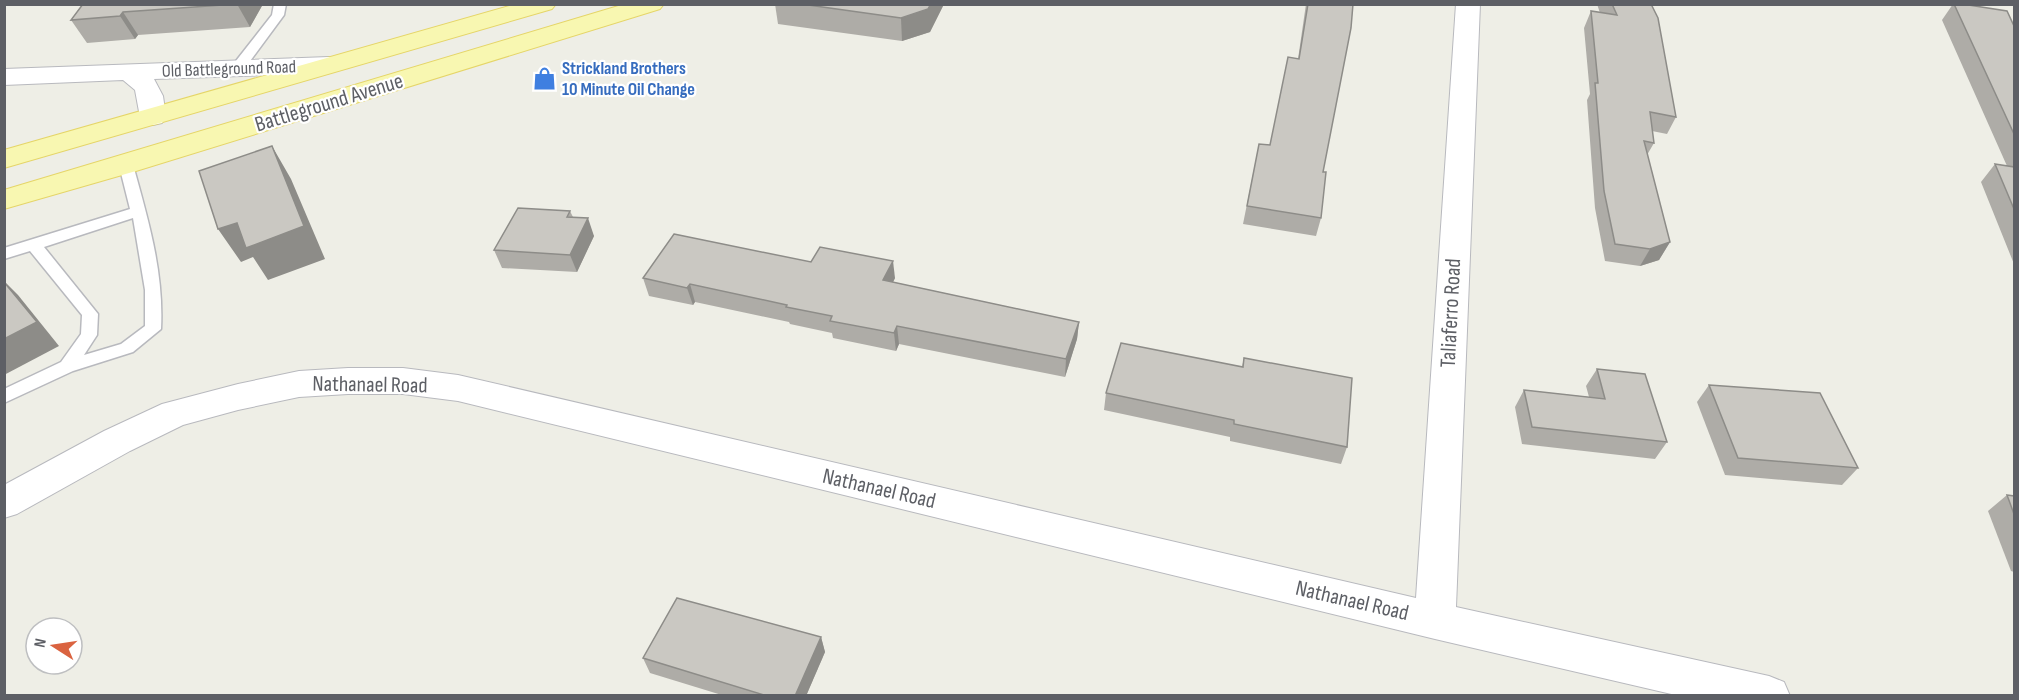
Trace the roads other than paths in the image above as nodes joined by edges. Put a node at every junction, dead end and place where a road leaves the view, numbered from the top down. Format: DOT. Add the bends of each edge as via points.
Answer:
graph roads {
  1 [pos="280,4"];
  2 [pos="544,4"];
  3 [pos="652,4"];
  4 [pos="1468,4"];
  5 [pos="329,65"];
  6 [pos="237,69"];
  7 [pos="128,73"];
  8 [pos="4,77"];
  9 [pos="153,117"];
  10 [pos="4,159"];
  11 [pos="126,165"];
  12 [pos="4,200"];
  13 [pos="139,211"];
  14 [pos="34,245"];
  15 [pos="4,254"];
  16 [pos="67,366"];
  17 [pos="4,397"];
  18 [pos="4,503"];
  19 [pos="1435,621"];
  20 [pos="1769,696"];
  1 -- 6 [label="lane" via="278,15"];
  2 -- 5 [label="main road, Battleground Avenue"];
  3 -- 11 [label="main road, Battleground Avenue"];
  4 -- 19 [label="street, Taliaferro Road"];
  5 -- 6 [label="street, Old Battleground Road"];
  5 -- 9 [label="main road, Battleground Avenue"];
  6 -- 7 [label="street, Old Battleground Road"];
  7 -- 8 [label="street, Old Battleground Road"];
  7 -- 9 [label="street, Old Battleground Road" via="146,84"];
  9 -- 10 [label="main road, Battleground Avenue"];
  11 -- 12 [label="main road, Battleground Avenue"];
  11 -- 13 [label="lane"];
  13 -- 14 [label="lane"];
  13 -- 16 [label="lane" via="155,312 153,329 127,348"];
  14 -- 15 [label="lane"];
  14 -- 16 [label="lane" via="90,314 89,335"];
  16 -- 17 [label="lane"];
  18 -- 19 [label="street, Nathanael Road" via="174,414 299,384 404,381 470,391"];
  19 -- 20 [label="street, Nathanael Road"];
}
